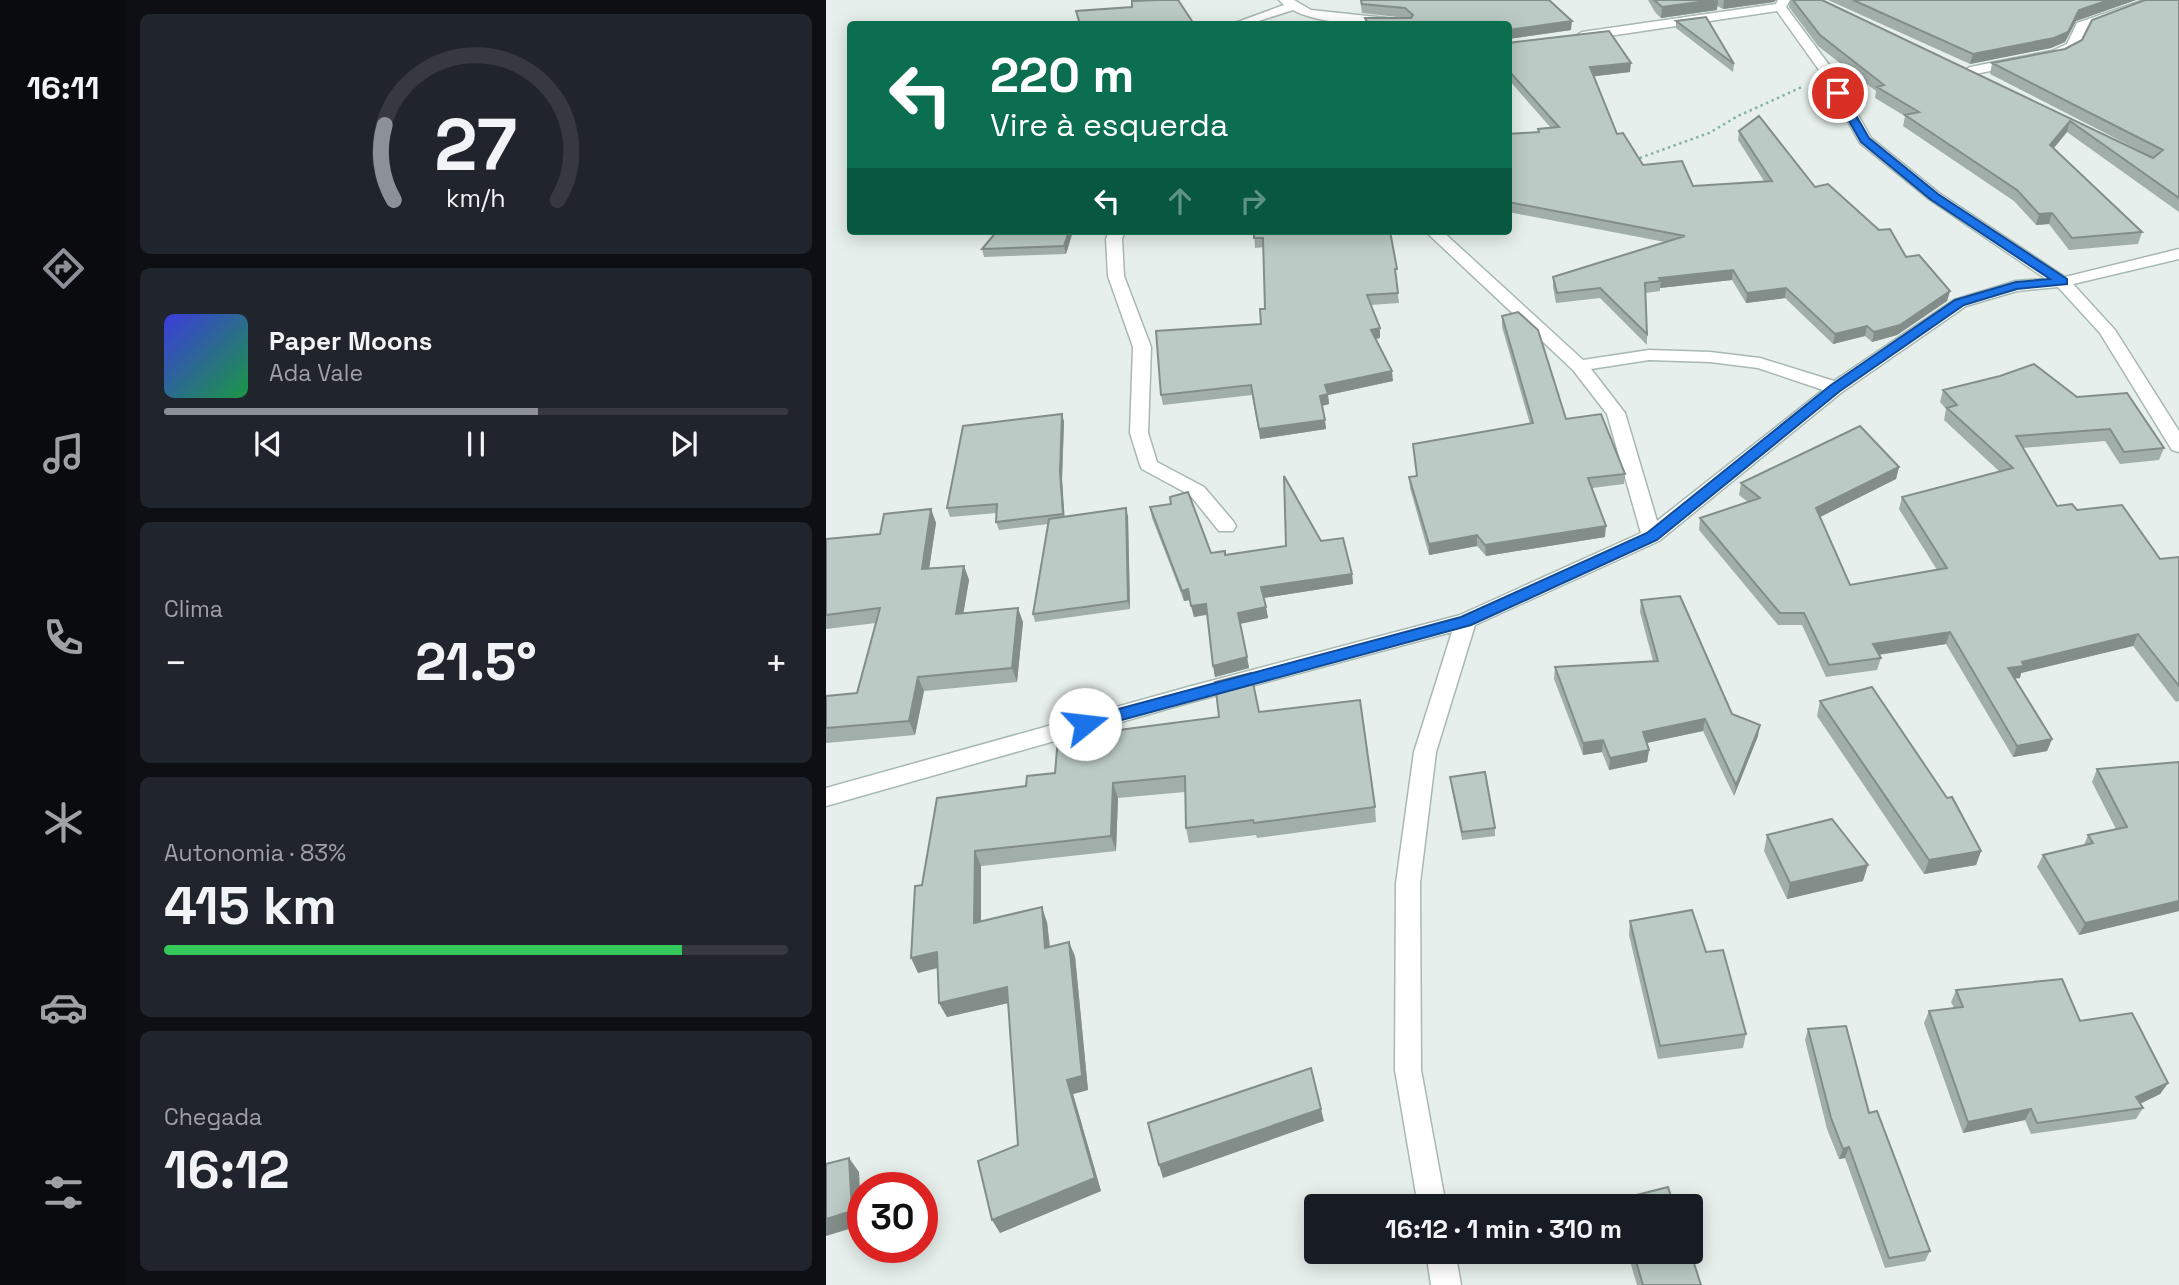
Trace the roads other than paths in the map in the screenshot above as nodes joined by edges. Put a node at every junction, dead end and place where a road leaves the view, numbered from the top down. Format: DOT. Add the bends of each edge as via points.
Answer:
graph roads {
  1 [pos="2156,0"];
  2 [pos="1289,3"];
  3 [pos="1782,4"];
  4 [pos="1245,21"];
  5 [pos="1333,21"];
  6 [pos="1568,38"];
  7 [pos="1994,83"];
  8 [pos="1116,235"];
  9 [pos="1437,235"];
  10 [pos="2179,254"];
  11 [pos="2062,282"];
  12 [pos="1578,366"];
  13 [pos="1836,388"];
  14 [pos="2179,446"];
  15 [pos="1226,526"];
  16 [pos="1652,536"];
  17 [pos="1466,621"];
  18 [pos="826,797"];
  19 [pos="1430,1194"];
  20 [pos="1442,1264"];
  21 [pos="1446,1285"];
  1 -- 7 [label="street" via="2082,26 2071,46 2056,54 1964,69"];
  2 -- 4 [label="street"];
  2 -- 5 [label="street"];
  3 -- 6 [label="street"];
  3 -- 11 [label="street" via="1865,140 1934,197"];
  8 -- 15 [label="street" via="1116,276 1142,347 1139,433 1149,465 1197,491"];
  9 -- 12 [label="street"];
  10 -- 11 [label="street"];
  11 -- 13 [label="street" via="2016,286 1960,303"];
  11 -- 14 [label="street" via="2107,330"];
  12 -- 13 [label="street" via="1649,355 1710,357 1760,363"];
  12 -- 16 [label="street" via="1616,414"];
  13 -- 16 [label="street"];
  16 -- 17 [label="street"];
  17 -- 18 [label="street"];
  17 -- 19 [label="street" via="1425,752 1408,883 1408,1070"];
  20 -- 21 [label="street"];
}
